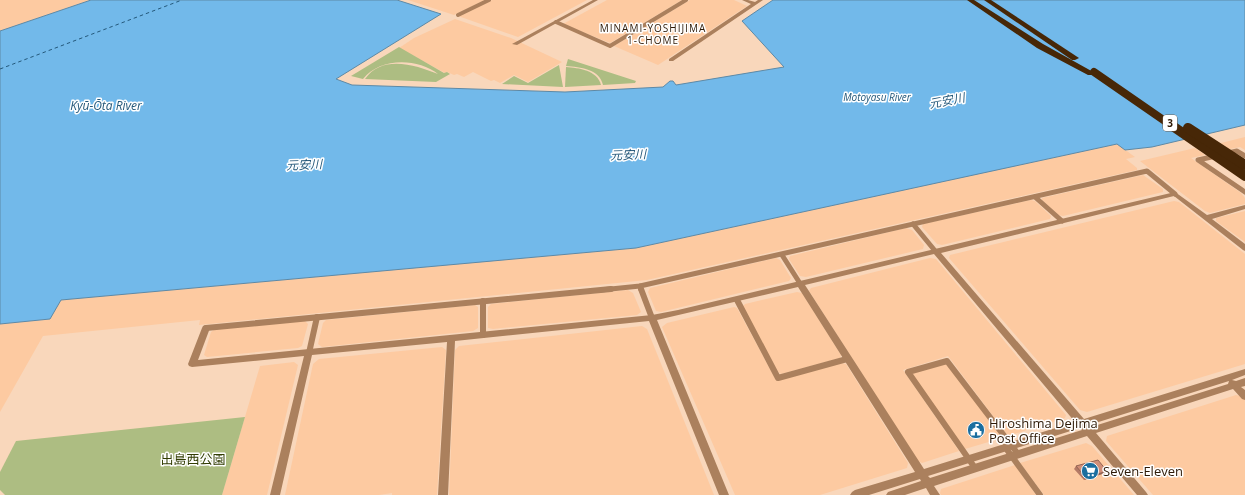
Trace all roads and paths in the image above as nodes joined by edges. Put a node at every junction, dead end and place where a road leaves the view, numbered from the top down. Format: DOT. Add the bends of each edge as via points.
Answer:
graph roads {
  1 [pos="489,0"];
  2 [pos="596,0"];
  3 [pos="686,0"];
  4 [pos="744,0"];
  5 [pos="761,0"];
  6 [pos="970,0"];
  7 [pos="981,0"];
  8 [pos="987,0"];
  9 [pos="755,4"];
  10 [pos="458,15"];
  11 [pos="556,22"];
  12 [pos="516,44"];
  13 [pos="671,60"];
  14 [pos="1092,72"];
  15 [pos="1128,98"];
  16 [pos="1245,156"];
  17 [pos="1245,165"];
  18 [pos="1245,176"];
  19 [pos="1245,181"];
  20 [pos="1245,192"];
  21 [pos="1175,194"];
  22 [pos="1035,197"];
  23 [pos="1245,207"];
  24 [pos="1206,218"];
  25 [pos="1062,222"];
  26 [pos="913,224"];
  27 [pos="1245,248"];
  28 [pos="936,252"];
  29 [pos="782,255"];
  30 [pos="801,284"];
  31 [pos="640,286"];
  32 [pos="737,300"];
  33 [pos="483,301"];
  34 [pos="317,317"];
  35 [pos="652,318"];
  36 [pos="206,328"];
  37 [pos="483,335"];
  38 [pos="451,339"];
  39 [pos="309,353"];
  40 [pos="847,359"];
  41 [pos="1245,372"];
  42 [pos="1226,378"];
  43 [pos="1245,382"];
  44 [pos="1234,385"];
  45 [pos="1245,396"];
  46 [pos="1081,423"];
  47 [pos="1088,431"];
  48 [pos="1008,446"];
  49 [pos="1015,455"];
  50 [pos="968,459"];
  51 [pos="974,468"];
  52 [pos="921,474"];
  53 [pos="927,483"];
  54 [pos="274,495"];
  55 [pos="443,495"];
  56 [pos="724,495"];
  57 [pos="855,495"];
  58 [pos="891,495"];
  59 [pos="935,495"];
  60 [pos="1040,495"];
  61 [pos="1143,495"];
  1 -- 10 [label="street"];
  2 -- 11 [label="street"];
  3 -- 11 [label="street" via="610,46"];
  4 -- 9 [label="street"];
  5 -- 9 [label="street"];
  6 -- 14 [label="highway" via="1040,46"];
  7 -- 14 [label="highway, 3"];
  8 -- 14 [label="highway" via="1045,37"];
  9 -- 13 [label="street"];
  11 -- 12 [label="street"];
  14 -- 15 [label="highway, 3, bridge"];
  14 -- 17 [label="highway, bridge" via="1164,113"];
  14 -- 18 [label="highway, 3, bridge"];
  15 -- 18 [label="highway, 3, bridge"];
  15 -- 19 [label="highway, bridge"];
  16 -- 20 [label="street" via="1237,151 1198,160"];
  21 -- 22 [label="street" via="1147,171"];
  21 -- 24 [label="street"];
  21 -- 25 [label="street"];
  22 -- 25 [label="street"];
  22 -- 26 [label="street"];
  23 -- 24 [label="street"];
  24 -- 27 [label="street"];
  25 -- 28 [label="street"];
  26 -- 28 [label="street"];
  26 -- 29 [label="street"];
  28 -- 30 [label="street"];
  28 -- 46 [label="street"];
  29 -- 30 [label="street"];
  29 -- 31 [label="street"];
  30 -- 32 [label="street"];
  30 -- 40 [label="street"];
  31 -- 33 [label="street"];
  31 -- 35 [label="street"];
  32 -- 35 [label="street"];
  32 -- 40 [label="street" via="778,378"];
  33 -- 34 [label="street"];
  33 -- 37 [label="street"];
  34 -- 36 [label="street"];
  34 -- 39 [label="street"];
  35 -- 37 [label="street"];
  35 -- 56 [label="street"];
  36 -- 39 [label="street" via="192,364"];
  37 -- 38 [label="street"];
  38 -- 39 [label="street"];
  38 -- 55 [label="street"];
  39 -- 54 [label="street"];
  40 -- 52 [label="street"];
  41 -- 42 [label="street"];
  42 -- 44 [label="street"];
  42 -- 46 [label="street"];
  43 -- 44 [label="street"];
  44 -- 45 [label="street"];
  44 -- 47 [label="street"];
  46 -- 47 [label="street"];
  46 -- 48 [label="street"];
  47 -- 49 [label="street"];
  47 -- 61 [label="street"];
  48 -- 49 [label="street"];
  48 -- 50 [label="street"];
  48 -- 50 [label="street" via="947,361 908,372"];
  49 -- 51 [label="street"];
  49 -- 60 [label="street"];
  50 -- 51 [label="street"];
  50 -- 52 [label="street"];
  51 -- 53 [label="street"];
  52 -- 53 [label="street"];
  52 -- 57 [label="street"];
  53 -- 58 [label="street"];
  53 -- 59 [label="street"];
}
